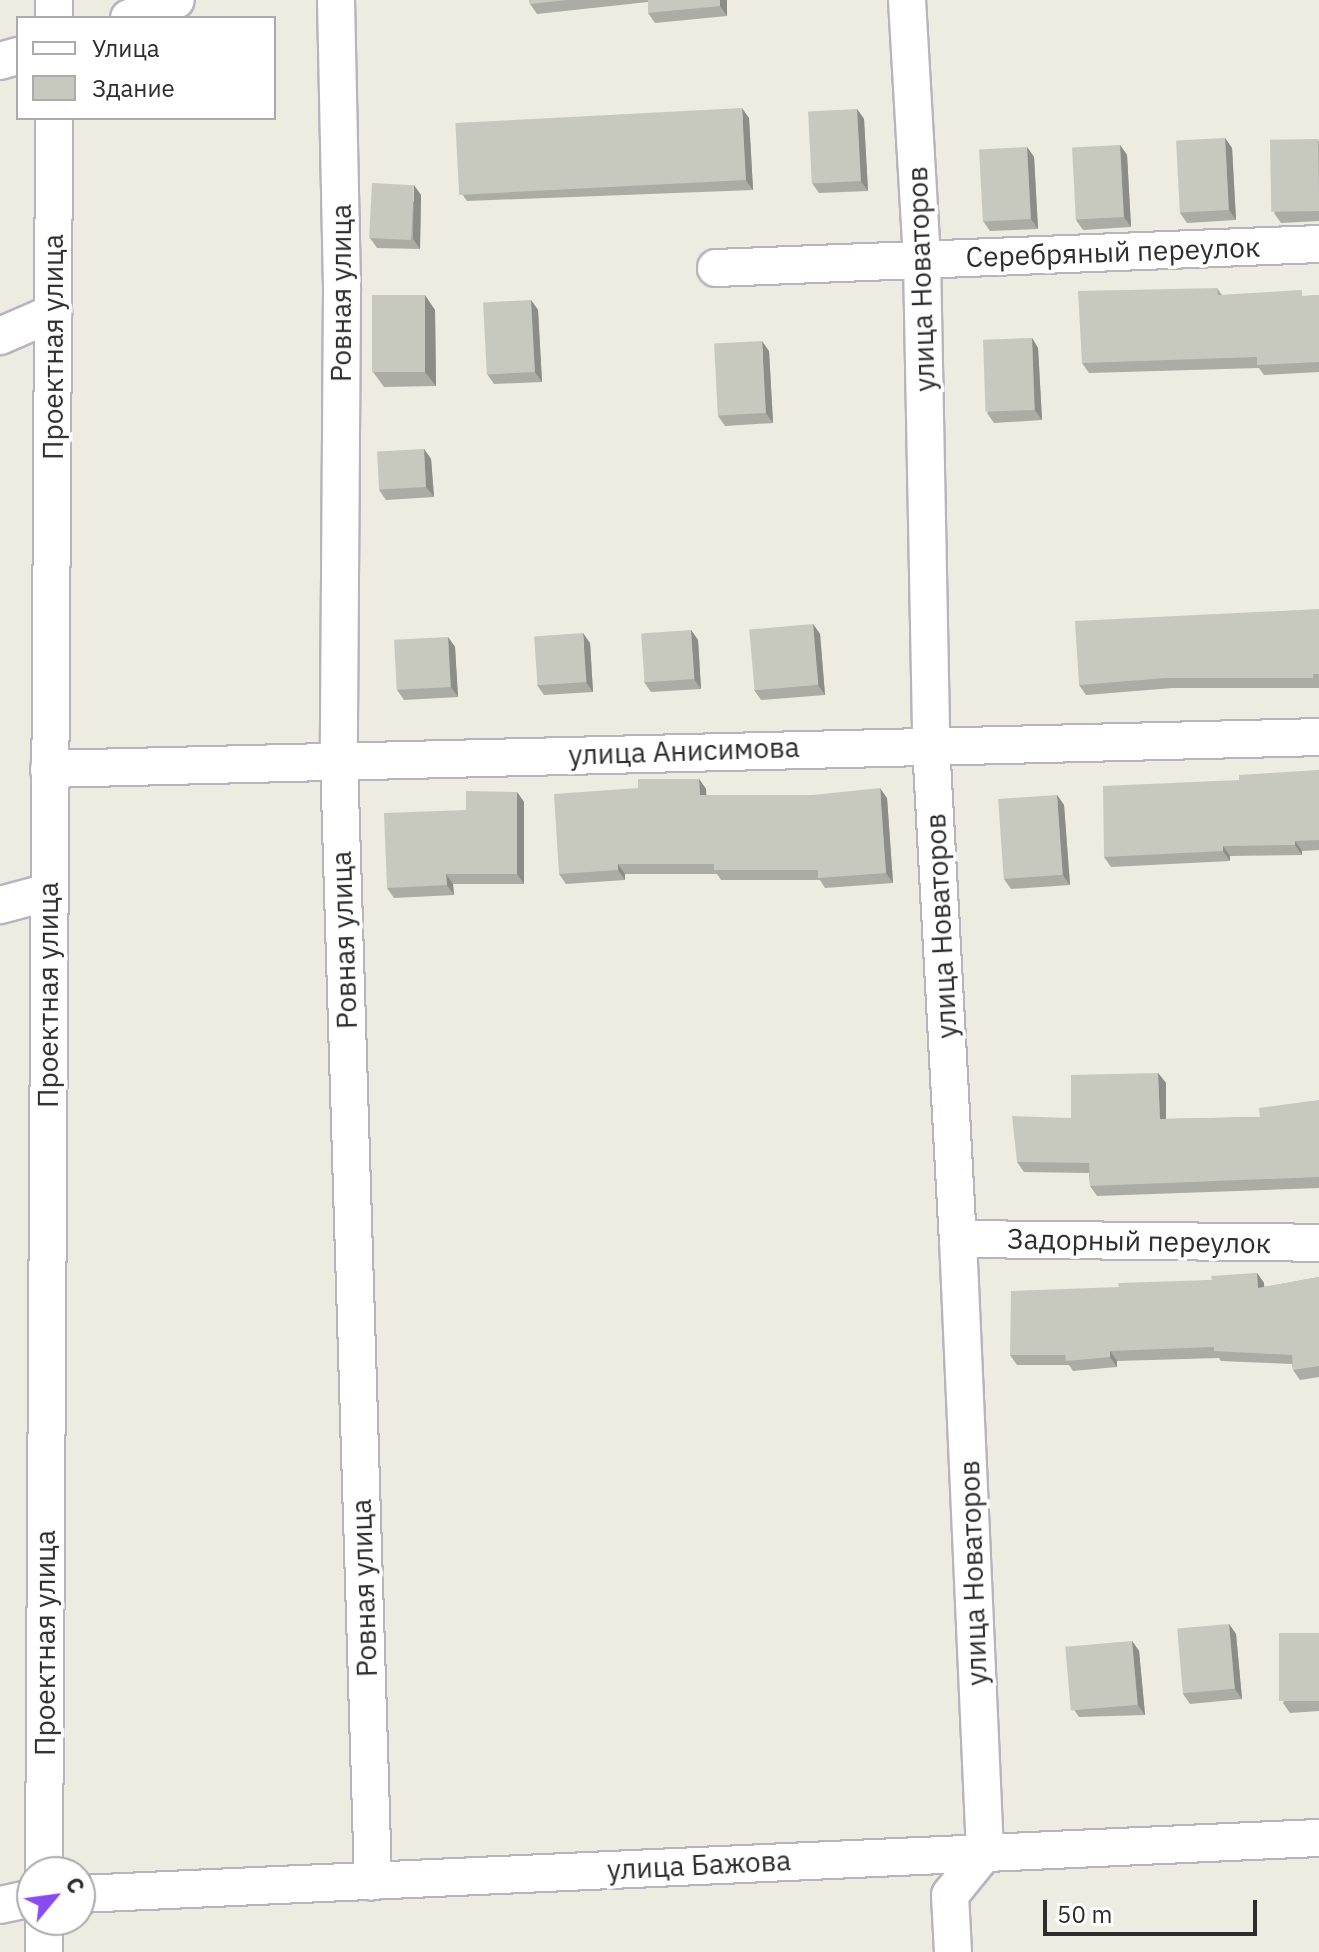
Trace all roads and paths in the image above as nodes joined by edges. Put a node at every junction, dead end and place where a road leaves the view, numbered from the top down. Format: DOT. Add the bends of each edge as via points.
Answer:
graph roads {
  1 [pos="176,0"];
  2 [pos="336,0"];
  3 [pos="907,0"];
  4 [pos="134,16"];
  5 [pos="54,120"];
  6 [pos="1319,244"];
  7 [pos="922,260"];
  8 [pos="716,268"];
  9 [pos="53,313"];
  10 [pos="0,336"];
  11 [pos="1319,737"];
  12 [pos="931,744"];
  13 [pos="339,760"];
  14 [pos="49,769"];
  15 [pos="49,892"];
  16 [pos="0,905"];
  17 [pos="958,1239"];
  18 [pos="1319,1243"];
  19 [pos="1319,1838"];
  20 [pos="985,1852"];
  21 [pos="44,1856"];
  22 [pos="373,1881"];
  23 [pos="96,1893"];
  24 [pos="953,1952"];
  1 -- 4 [label="street"];
  2 -- 13 [label="street, Ровная улица" via="342,292"];
  3 -- 7 [label="street, улица Новаторов"];
  5 -- 9 [label="street, Проектная улица"];
  6 -- 7 [label="street, Серебряный переулок"];
  7 -- 8 [label="street, Серебряный переулок"];
  7 -- 12 [label="street, улица Новаторов"];
  9 -- 10 [label="street"];
  9 -- 14 [label="street, Проектная улица"];
  11 -- 12 [label="street, улица Анисимова"];
  12 -- 13 [label="street, улица Анисимова"];
  12 -- 17 [label="street, улица Новаторов"];
  13 -- 14 [label="street, улица Анисимова"];
  13 -- 22 [label="street, Ровная улица"];
  14 -- 15 [label="street, Проектная улица"];
  15 -- 16 [label="street"];
  15 -- 21 [label="street, Проектная улица"];
  17 -- 18 [label="street, Задорный переулок"];
  17 -- 20 [label="street, улица Новаторов"];
  19 -- 20 [label="street, улица Бажова"];
  20 -- 22 [label="street, улица Бажова"];
  20 -- 24 [label="street" via="950,1895"];
  22 -- 23 [label="street, улица Бажова"];
}
